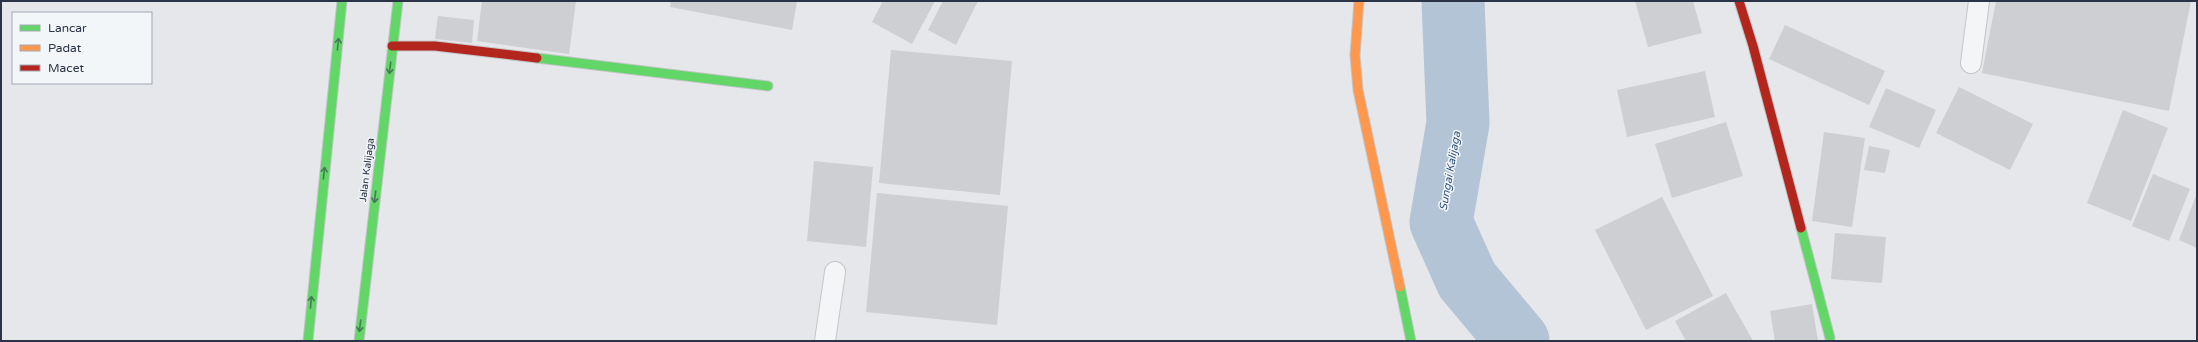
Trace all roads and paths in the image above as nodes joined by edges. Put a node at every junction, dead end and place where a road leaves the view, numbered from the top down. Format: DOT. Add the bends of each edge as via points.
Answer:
graph roads {
  1 [pos="342,1"];
  2 [pos="398,1"];
  3 [pos="1359,1"];
  4 [pos="1739,1"];
  5 [pos="1979,1"];
  6 [pos="392,46"];
  7 [pos="1971,63"];
  8 [pos="768,86"];
  9 [pos="835,272"];
  10 [pos="1830,338"];
  11 [pos="308,341"];
  12 [pos="359,341"];
  13 [pos="825,341"];
  14 [pos="1411,341"];
  11 -- 1 [label="main road, one-way"];
  2 -- 6 [label="main road, Jalan Kalijaga"];
  3 -- 14 [label="main road" via="1355,55 1358,90"];
  4 -- 10 [label="main road"];
  5 -- 7 [label="lane"];
  6 -- 8 [label="main road" via="435,46"];
  6 -- 12 [label="main road, Jalan Kalijaga, one-way"];
  9 -- 13 [label="lane"];
}
